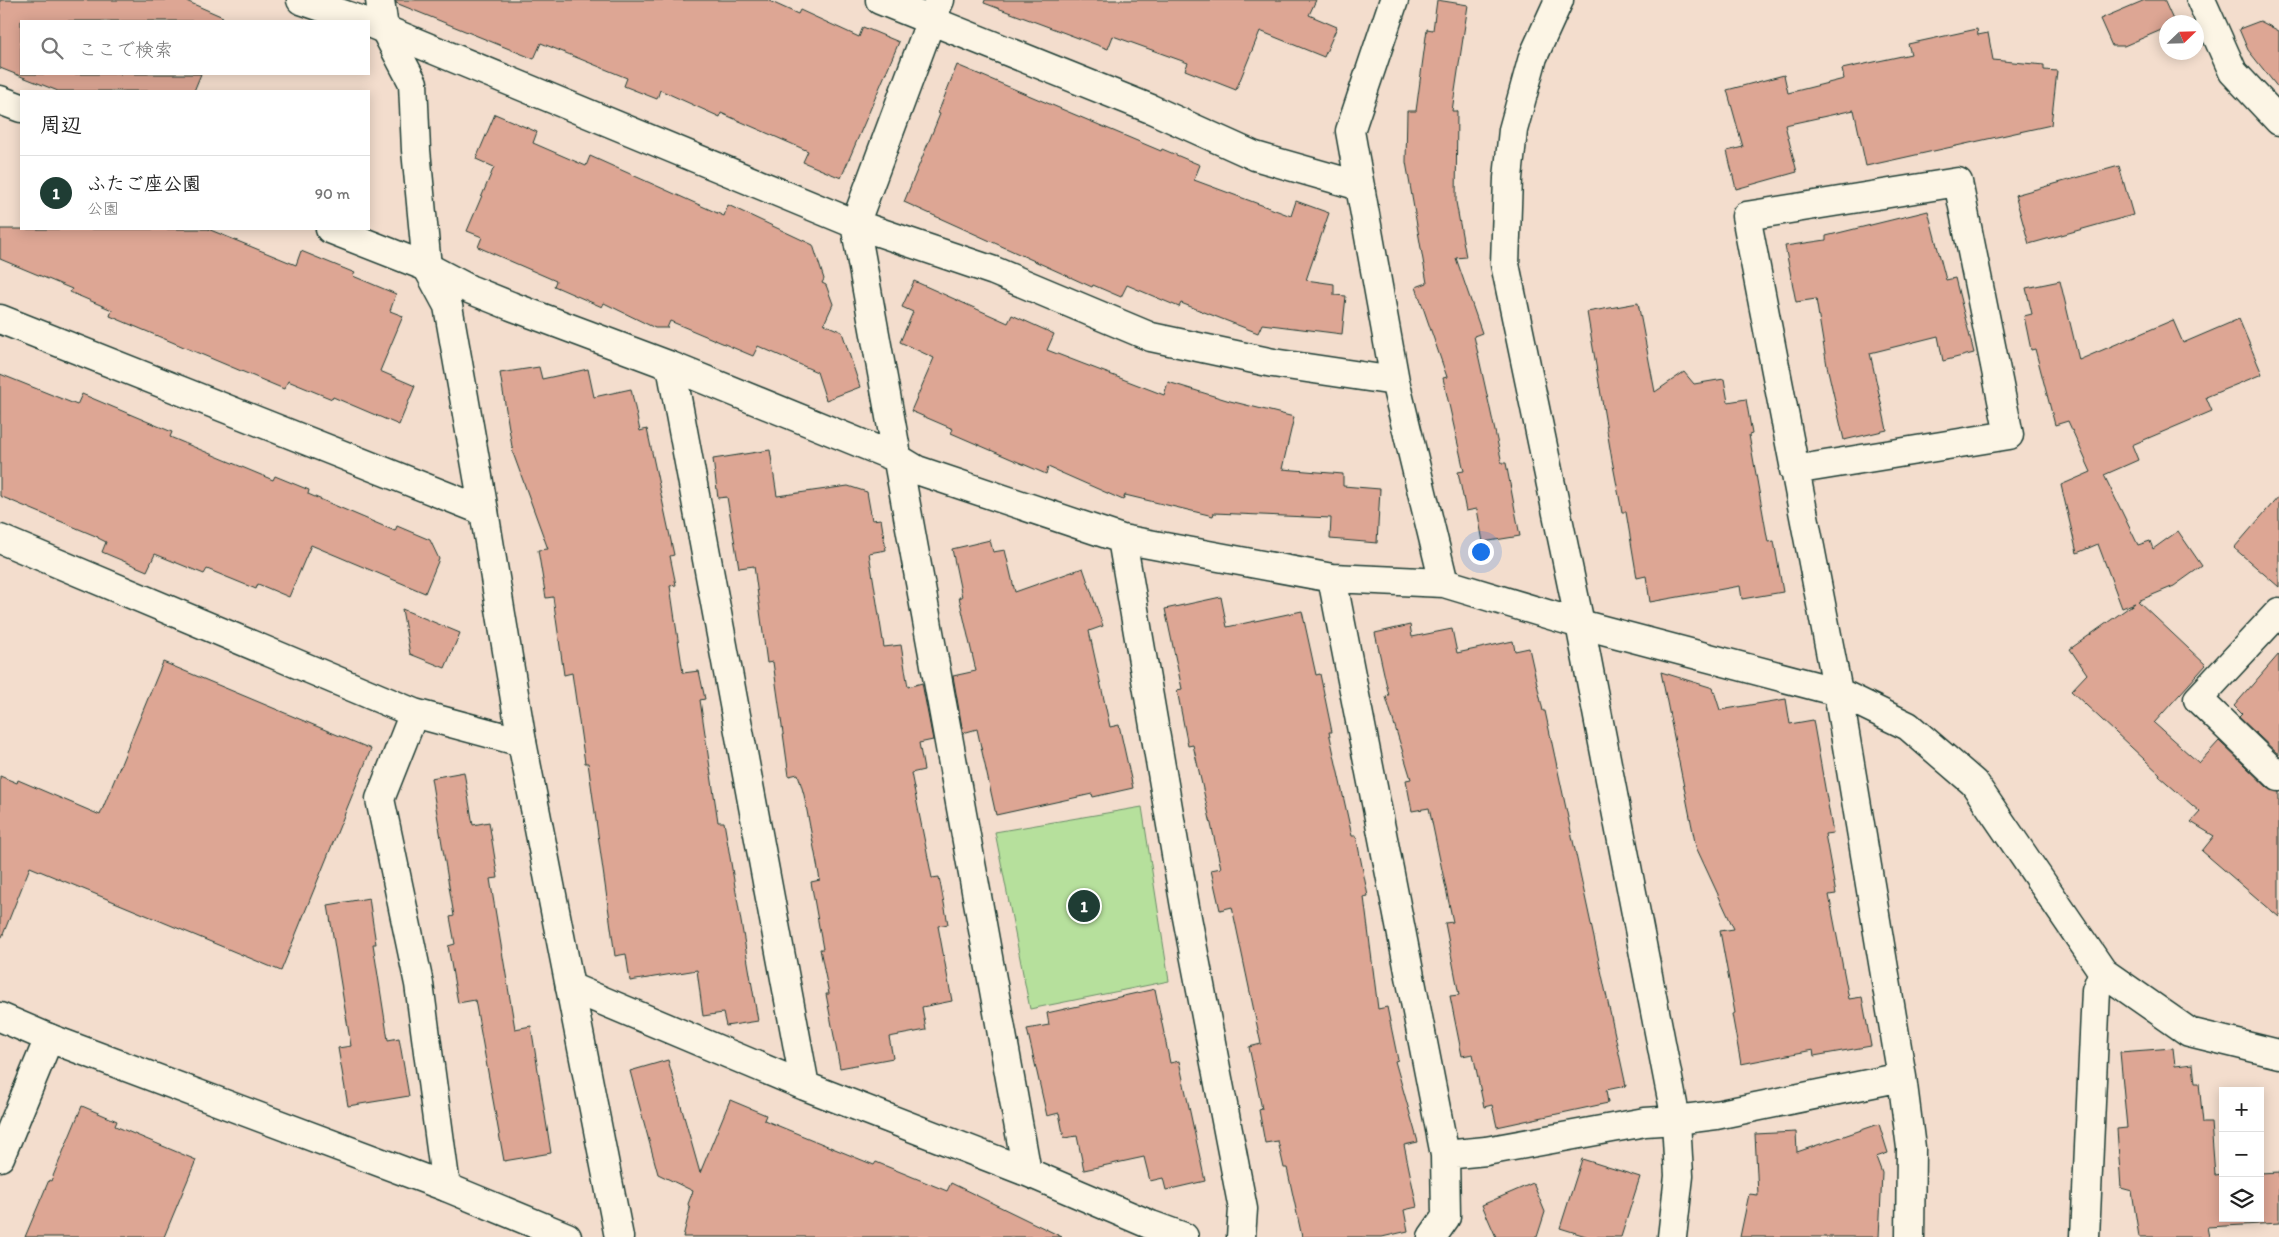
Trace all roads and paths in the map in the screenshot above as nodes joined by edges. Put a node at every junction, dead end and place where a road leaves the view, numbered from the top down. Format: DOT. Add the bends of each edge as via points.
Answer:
graph roads {
  1 [pos="301,0"];
  2 [pos="380,0"];
  3 [pos="880,0"];
  4 [pos="1394,0"];
  5 [pos="1559,0"];
  6 [pos="2201,0"];
  7 [pos="936,10"];
  8 [pos="360,20"];
  9 [pos="372,24"];
  10 [pos="0,100"];
  11 [pos="20,108"];
  12 [pos="2279,120"];
  13 [pos="1360,186"];
  14 [pos="856,224"];
  15 [pos="333,230"];
  16 [pos="427,267"];
  17 [pos="0,319"];
  18 [pos="671,366"];
  19 [pos="1395,381"];
  20 [pos="897,458"];
  21 [pos="1794,470"];
  22 [pos="484,510"];
  23 [pos="0,538"];
  24 [pos="1122,539"];
  25 [pos="1332,578"];
  26 [pos="1444,583"];
  27 [pos="2279,612"];
  28 [pos="1580,624"];
  29 [pos="1838,692"];
  30 [pos="414,713"];
  31 [pos="522,742"];
  32 [pos="2279,777"];
  33 [pos="2103,972"];
  34 [pos="570,987"];
  35 [pos="0,1017"];
  36 [pos="49,1038"];
  37 [pos="2279,1054"];
  38 [pos="1902,1077"];
  39 [pos="806,1086"];
  40 [pos="1676,1120"];
  41 [pos="1445,1154"];
  42 [pos="0,1157"];
  43 [pos="1027,1172"];
  44 [pos="446,1187"];
  45 [pos="567,1237"];
  46 [pos="619,1237"];
  47 [pos="1184,1237"];
  48 [pos="1241,1237"];
  49 [pos="1432,1237"];
  50 [pos="1672,1237"];
  51 [pos="1910,1237"];
  52 [pos="2085,1237"];
  1 -- 8 [label="street"];
  2 -- 9 [label="street"];
  3 -- 7 [label="street"];
  4 -- 13 [label="street" via="1350,131"];
  5 -- 28 [label="street" via="1533,57 1513,130 1506,264"];
  6 -- 12 [label="street" via="2233,72"];
  7 -- 13 [label="street" via="1255,156"];
  7 -- 14 [label="street"];
  9 -- 14 [label="street"];
  9 -- 16 [label="street" via="413,83"];
  10 -- 11 [label="street"];
  13 -- 19 [label="street"];
  14 -- 19 [label="street" via="994,271 1151,337 1273,363"];
  14 -- 20 [label="street"];
  15 -- 16 [label="street"];
  16 -- 18 [label="street" via="468,289"];
  16 -- 22 [label="street" via="448,306"];
  17 -- 22 [label="street"];
  18 -- 20 [label="street"];
  18 -- 39 [label="street"];
  19 -- 26 [label="street"];
  20 -- 24 [label="street" via="926,473"];
  20 -- 43 [label="street"];
  21 -- 21 [label="street" via="1746,216 1958,182 2010,435"];
  21 -- 29 [label="street"];
  22 -- 31 [label="street"];
  23 -- 30 [label="street"];
  24 -- 25 [label="street"];
  24 -- 48 [label="street" via="1185,907 1244,1209"];
  25 -- 26 [label="street"];
  25 -- 41 [label="street"];
  26 -- 28 [label="street"];
  27 -- 32 [label="street" via="2198,699"];
  28 -- 29 [label="street"];
  28 -- 40 [label="street"];
  29 -- 33 [label="street" via="1908,726 1974,783"];
  29 -- 38 [label="street"];
  30 -- 31 [label="street"];
  30 -- 44 [label="street" via="380,798 419,984"];
  31 -- 34 [label="street"];
  33 -- 37 [label="street" via="2188,1032"];
  33 -- 52 [label="street" via="2096,990"];
  34 -- 39 [label="street"];
  34 -- 46 [label="street"];
  35 -- 36 [label="street"];
  36 -- 42 [label="street"];
  36 -- 44 [label="street"];
  38 -- 40 [label="street"];
  38 -- 51 [label="street" via="1911,1148"];
  39 -- 43 [label="street"];
  40 -- 41 [label="street" via="1645,1122 1486,1151"];
  40 -- 50 [label="street" via="1679,1176"];
  41 -- 49 [label="street" via="1446,1217"];
  43 -- 47 [label="street"];
  44 -- 45 [label="street"];
}
